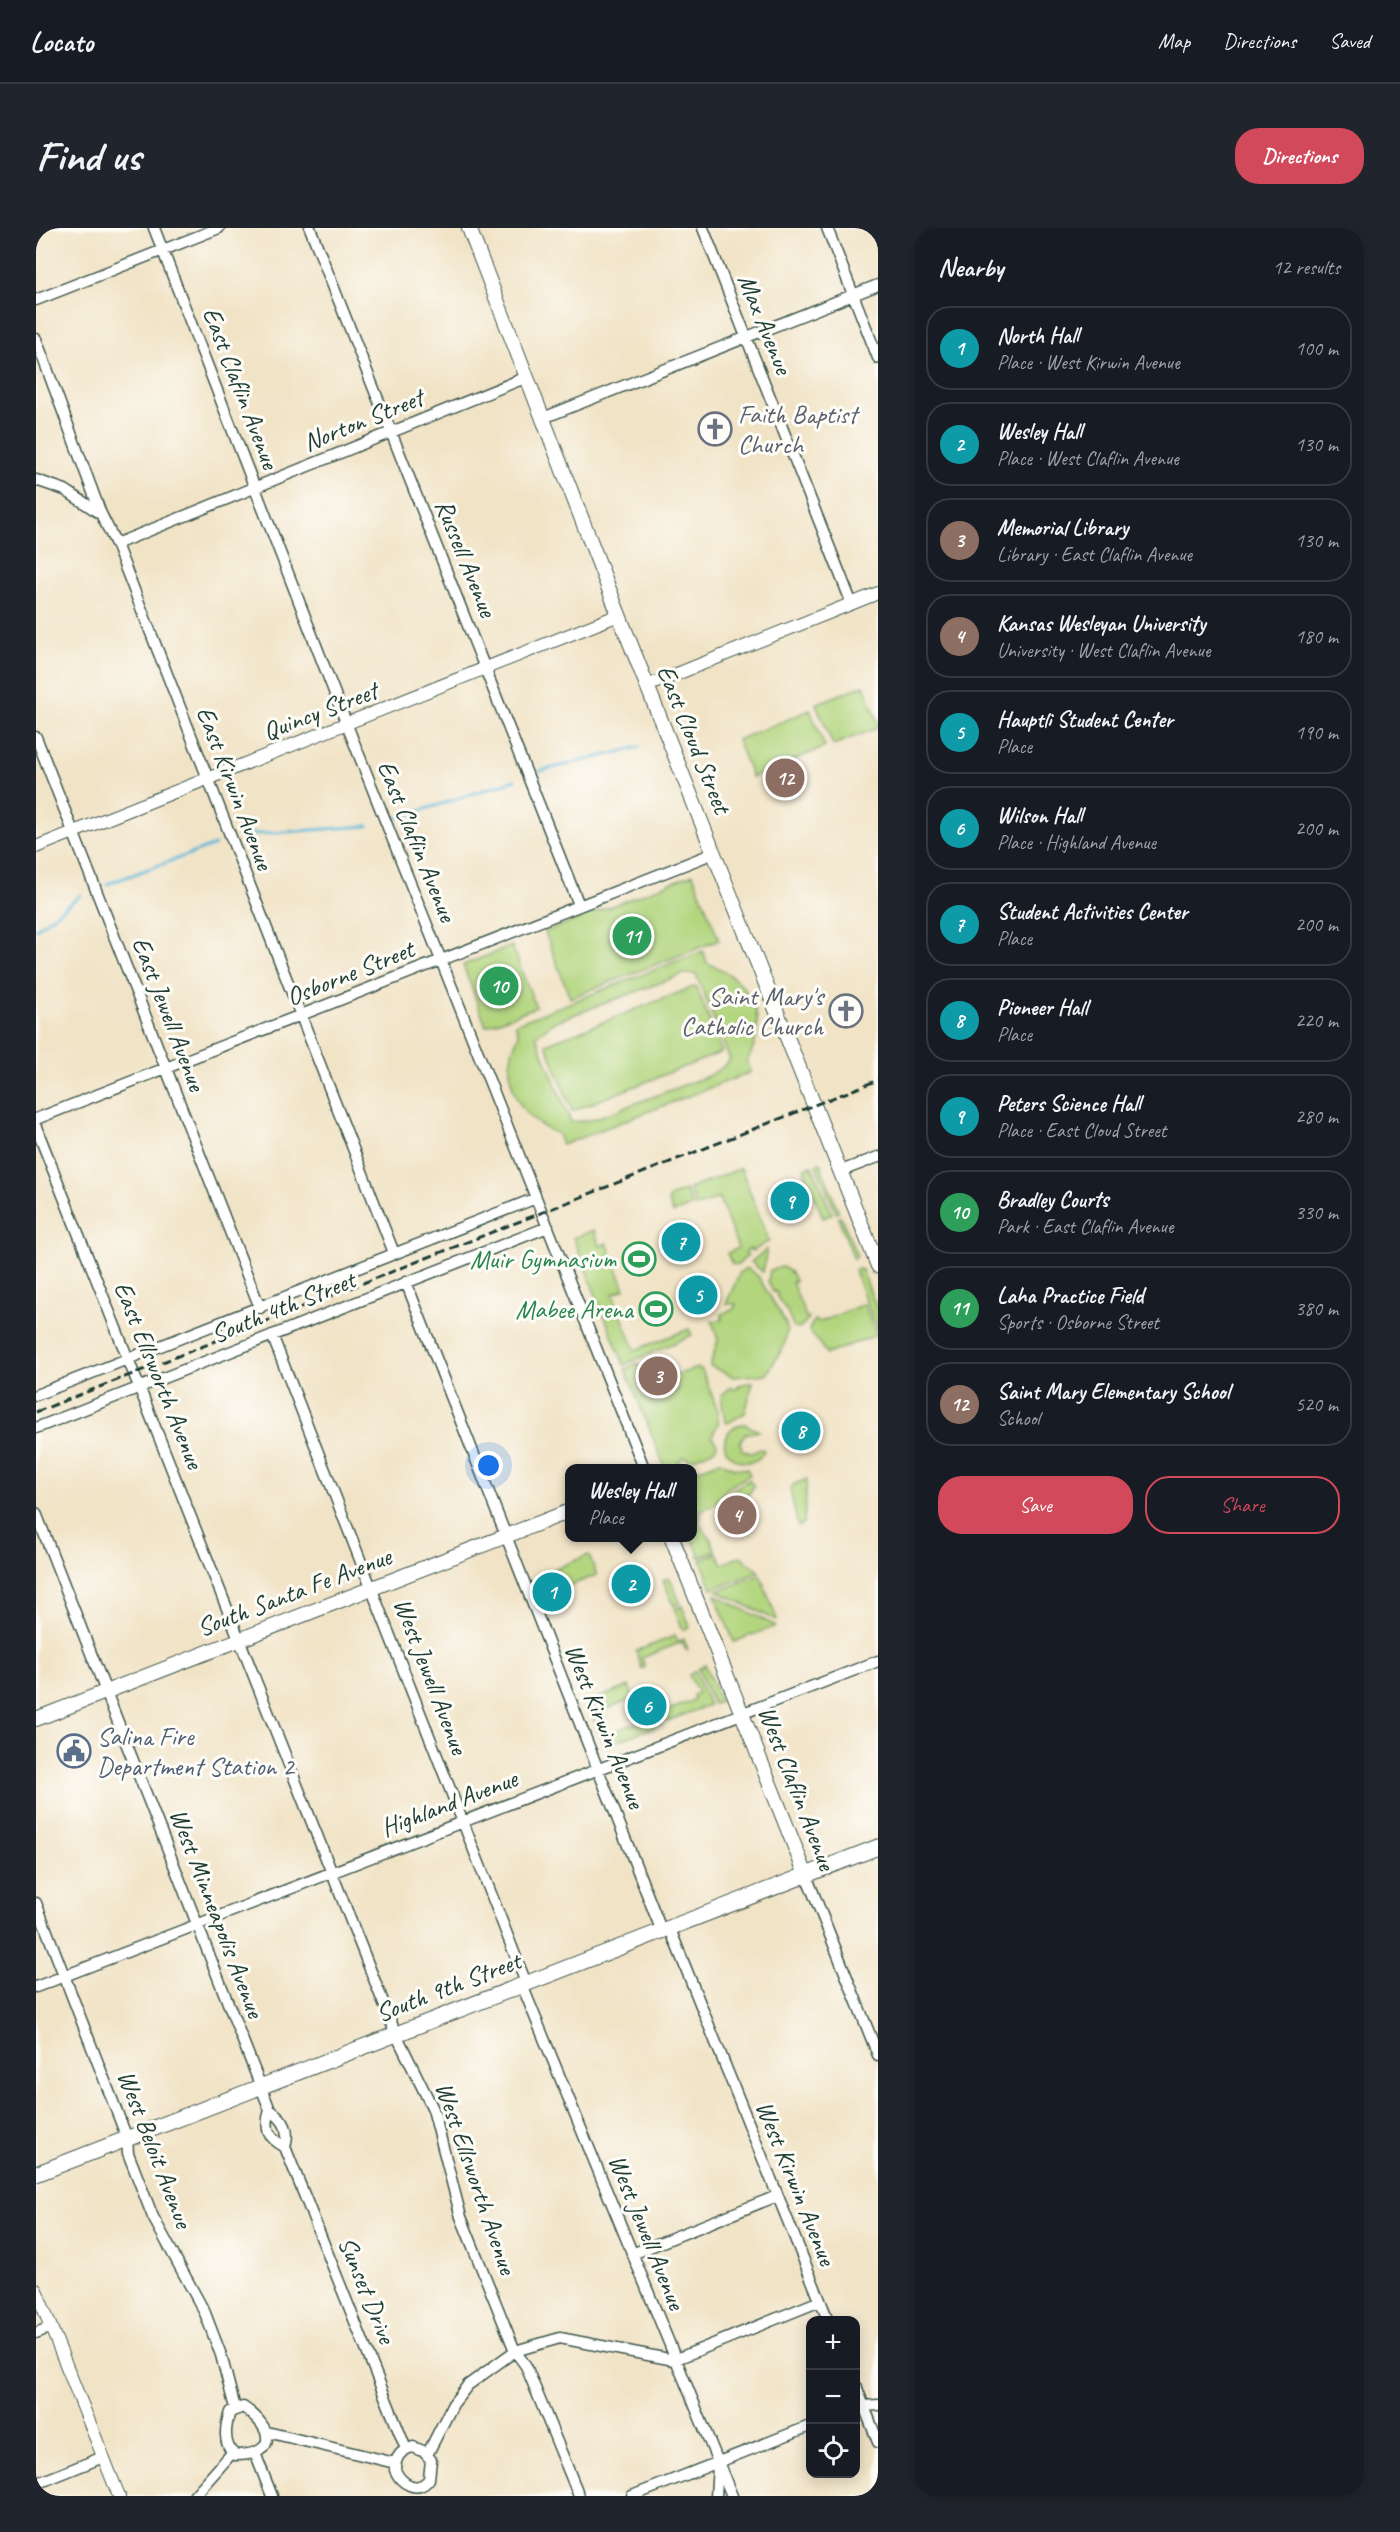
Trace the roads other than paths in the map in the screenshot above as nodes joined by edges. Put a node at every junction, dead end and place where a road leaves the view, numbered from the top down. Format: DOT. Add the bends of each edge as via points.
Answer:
graph roads {
  1 [pos="154,228"];
  2 [pos="219,228"];
  3 [pos="310,228"];
  4 [pos="469,228"];
  5 [pos="703,228"];
  6 [pos="827,228"];
  7 [pos="163,250"];
  8 [pos="878,285"];
  9 [pos="853,295"];
  10 [pos="36,300"];
  11 [pos="747,338"];
  12 [pos="36,339"];
  13 [pos="878,358"];
  14 [pos="527,377"];
  15 [pos="543,418"];
  16 [pos="391,432"];
  17 [pos="36,480"];
  18 [pos="255,488"];
  19 [pos="101,514"];
  20 [pos="116,544"];
  21 [pos="878,593"];
  22 [pos="852,604"];
  23 [pos="619,615"];
  24 [pos="485,670"];
  25 [pos="647,686"];
  26 [pos="347,724"];
  27 [pos="36,737"];
  28 [pos="207,779"];
  29 [pos="74,832"];
  30 [pos="36,847"];
  31 [pos="714,853"];
  32 [pos="579,905"];
  33 [pos="441,961"];
  34 [pos="301,1017"];
  35 [pos="165,1068"];
  36 [pos="36,1119"];
  37 [pos="36,1127"];
  38 [pos="878,1157"];
  39 [pos="841,1171"];
  40 [pos="536,1198"];
  41 [pos="548,1227"];
  42 [pos="394,1253"];
  43 [pos="878,1266"];
  44 [pos="406,1282"];
  45 [pos="260,1308"];
  46 [pos="272,1335"];
  47 [pos="128,1358"];
  48 [pos="140,1388"];
  49 [pos="36,1395"];
  50 [pos="36,1428"];
  51 [pos="642,1464"];
  52 [pos="565,1513"];
  53 [pos="36,1514"];
  54 [pos="506,1536"];
  55 [pos="674,1542"];
  56 [pos="373,1588"];
  57 [pos="239,1639"];
  58 [pos="878,1661"];
  59 [pos="106,1691"];
  60 [pos="742,1713"];
  61 [pos="36,1719"];
  62 [pos="598,1769"];
  63 [pos="463,1822"];
  64 [pos="878,1847"];
  65 [pos="332,1872"];
  66 [pos="806,1875"];
  67 [pos="36,1903"];
  68 [pos="198,1924"];
  69 [pos="666,1930"];
  70 [pos="64,1975"];
  71 [pos="524,1984"];
  72 [pos="36,1987"];
  73 [pos="394,2032"];
  74 [pos="878,2055"];
  75 [pos="260,2085"];
  76 [pos="270,2110"];
  77 [pos="127,2138"];
  78 [pos="285,2147"];
  79 [pos="36,2174"];
  80 [pos="777,2196"];
  81 [pos="632,2253"];
  82 [pos="36,2290"];
  83 [pos="820,2301"];
  84 [pos="826,2316"];
  85 [pos="51,2327"];
  86 [pos="36,2333"];
  87 [pos="516,2351"];
  88 [pos="674,2360"];
  89 [pos="878,2405"];
  90 [pos="860,2407"];
  91 [pos="235,2408"];
  92 [pos="860,2409"];
  93 [pos="806,2428"];
  94 [pos="267,2432"];
  95 [pos="878,2442"];
  96 [pos="406,2449"];
  97 [pos="232,2453"];
  98 [pos="255,2453"];
  99 [pos="427,2455"];
  100 [pos="103,2457"];
  101 [pos="395,2463"];
  102 [pos="718,2463"];
  103 [pos="36,2484"];
  104 [pos="421,2491"];
  105 [pos="119,2496"];
  106 [pos="194,2496"];
  107 [pos="272,2496"];
  108 [pos="579,2496"];
  109 [pos="632,2496"];
  110 [pos="716,2496"];
  111 [pos="732,2496"];
  1 -- 7 [label="street, East Claflin Avenue"];
  2 -- 7 [label="street"];
  3 -- 16 [label="street, Russell Avenue"];
  4 -- 14 [label="main road, East Cloud Street"];
  5 -- 11 [label="street, Max Avenue"];
  6 -- 9 [label="street"];
  7 -- 10 [label="street"];
  7 -- 18 [label="street, East Claflin Avenue"];
  8 -- 9 [label="street"];
  9 -- 11 [label="street"];
  9 -- 13 [label="street"];
  11 -- 15 [label="street"];
  11 -- 22 [label="street, Max Avenue"];
  12 -- 19 [label="street, East Kirwin Avenue"];
  14 -- 15 [label="main road, East Cloud Street"];
  14 -- 16 [label="street, Norton Street"];
  15 -- 23 [label="main road, East Cloud Street"];
  16 -- 18 [label="street, Norton Street"];
  16 -- 24 [label="street, Russell Avenue"];
  17 -- 19 [label="street" via="65,490"];
  18 -- 20 [label="street, Norton Street"];
  18 -- 26 [label="street, East Claflin Avenue"];
  19 -- 20 [label="street, East Kirwin Avenue"];
  20 -- 28 [label="street, East Kirwin Avenue"];
  21 -- 22 [label="street"];
  22 -- 25 [label="street"];
  23 -- 24 [label="street, Quincy Street"];
  23 -- 25 [label="main road, East Cloud Street"];
  24 -- 26 [label="street, Quincy Street"];
  24 -- 32 [label="street, Russell Avenue"];
  25 -- 31 [label="main road, East Cloud Street"];
  26 -- 28 [label="street, Quincy Street"];
  26 -- 33 [label="street, East Claflin Avenue"];
  27 -- 29 [label="street, East Jewell Avenue"];
  28 -- 29 [label="street, Quincy Street"];
  28 -- 34 [label="street, East Kirwin Avenue"];
  29 -- 30 [label="street, Quincy Street"];
  29 -- 35 [label="street, East Jewell Avenue"];
  31 -- 32 [label="street, Osborne Street"];
  31 -- 39 [label="main road, East Cloud Street"];
  32 -- 33 [label="street, Osborne Street"];
  33 -- 34 [label="street, Osborne Street"];
  33 -- 40 [label="street, East Claflin Avenue"];
  34 -- 35 [label="street, Osborne Street"];
  34 -- 42 [label="street, East Kirwin Avenue"];
  35 -- 36 [label="street, Osborne Street"];
  35 -- 45 [label="street, East Jewell Avenue"];
  37 -- 47 [label="street, East Ellsworth Avenue"];
  38 -- 39 [label="street"];
  39 -- 43 [label="main road, East Cloud Street"];
  40 -- 41 [label="street, East Claflin Avenue"];
  40 -- 42 [label="street, South 4th Street"];
  41 -- 44 [label="street, South 4th Street"];
  41 -- 51 [label="street, East Claflin Avenue"];
  42 -- 45 [label="street, South 4th Street"];
  44 -- 46 [label="street, South 4th Street"];
  44 -- 54 [label="street"];
  45 -- 47 [label="street, South 4th Street"];
  46 -- 48 [label="street, South 4th Street"];
  46 -- 56 [label="street"];
  47 -- 48 [label="street, East Ellsworth Avenue"];
  47 -- 49 [label="street, South 4th Street"];
  48 -- 50 [label="street, South 4th Street"];
  48 -- 57 [label="street, East Ellsworth Avenue"];
  52 -- 54 [label="main road, South Santa Fe Avenue"];
  53 -- 59 [label="street, West Minneapolis Avenue"];
  54 -- 56 [label="main road, South Santa Fe Avenue"];
  54 -- 62 [label="street, West Kirwin Avenue"];
  55 -- 60 [label="main road, West Claflin Avenue"];
  56 -- 57 [label="main road, South Santa Fe Avenue"];
  56 -- 63 [label="street, West Jewell Avenue"];
  57 -- 59 [label="main road, South Santa Fe Avenue"];
  57 -- 65 [label="street, West Ellsworth Avenue"];
  58 -- 60 [label="street, Highland Avenue"];
  59 -- 61 [label="main road, South Santa Fe Avenue"];
  59 -- 68 [label="street, West Minneapolis Avenue"];
  60 -- 62 [label="street, Highland Avenue"];
  60 -- 66 [label="main road, West Claflin Avenue"];
  62 -- 63 [label="street, Highland Avenue"];
  62 -- 69 [label="street, West Kirwin Avenue"];
  63 -- 65 [label="street, Highland Avenue"];
  63 -- 71 [label="street, West Jewell Avenue"];
  64 -- 66 [label="main road, South 9th Street"];
  65 -- 68 [label="street, Highland Avenue"];
  65 -- 73 [label="street, West Ellsworth Avenue"];
  66 -- 69 [label="main road, South 9th Street"];
  66 -- 74 [label="street, West Claflin Avenue"];
  67 -- 70 [label="street, West Beloit Avenue"];
  68 -- 70 [label="street, Highland Avenue"];
  68 -- 75 [label="street, West Minneapolis Avenue"];
  69 -- 71 [label="main road, South 9th Street"];
  69 -- 80 [label="street, West Kirwin Avenue"];
  70 -- 72 [label="street, Highland Avenue"];
  70 -- 77 [label="street, West Beloit Avenue"];
  71 -- 73 [label="main road, South 9th Street"];
  71 -- 81 [label="street, West Jewell Avenue"];
  73 -- 75 [label="main road, South 9th Street"];
  73 -- 87 [label="street, West Ellsworth Avenue" via="433,2109 461,2217"];
  75 -- 76 [label="street, Sunset Drive"];
  75 -- 77 [label="main road, South 9th Street"];
  76 -- 78 [label="street, Sunset Drive" via="284,2121"];
  76 -- 78 [label="street, Sunset Drive" via="268,2133"];
  77 -- 79 [label="main road, South 9th Street"];
  77 -- 91 [label="street, West Beloit Avenue" via="128,2153 153,2217 205,2313"];
  78 -- 96 [label="street, Sunset Drive"];
  80 -- 81 [label="street"];
  80 -- 83 [label="street, West Kirwin Avenue"];
  81 -- 88 [label="street, West Jewell Avenue"];
  82 -- 85 [label="street"];
  83 -- 84 [label="street, West Kirwin Avenue"];
  83 -- 88 [label="street"];
  85 -- 86 [label="street"];
  85 -- 100 [label="street"];
  87 -- 88 [label="street" via="560,2338"];
  87 -- 99 [label="street" via="468,2385 453,2404"];
  87 -- 108 [label="street, West Ellsworth Avenue" via="526,2366"];
  88 -- 102 [label="street, West Jewell Avenue"];
  89 -- 90 [label="street"];
  91 -- 94 [label="street" via="243,2407 257,2417"];
  91 -- 97 [label="street" via="227,2420 226,2443"];
  92 -- 95 [label="street"];
  93 -- 102 [label="street"];
  94 -- 98 [label="street" via="264,2446"];
  94 -- 101 [label="street"];
  96 -- 99 [label="street" via="419,2449"];
  96 -- 101 [label="street"];
  97 -- 98 [label="street"];
  97 -- 106 [label="street"];
  98 -- 107 [label="street"];
  99 -- 104 [label="street" via="431,2460 429,2479"];
  100 -- 103 [label="street"];
  100 -- 105 [label="street"];
  101 -- 104 [label="street" via="402,2480"];
  102 -- 109 [label="street"];
  102 -- 110 [label="street"];
  102 -- 111 [label="street, West Jewell Avenue"];
}
